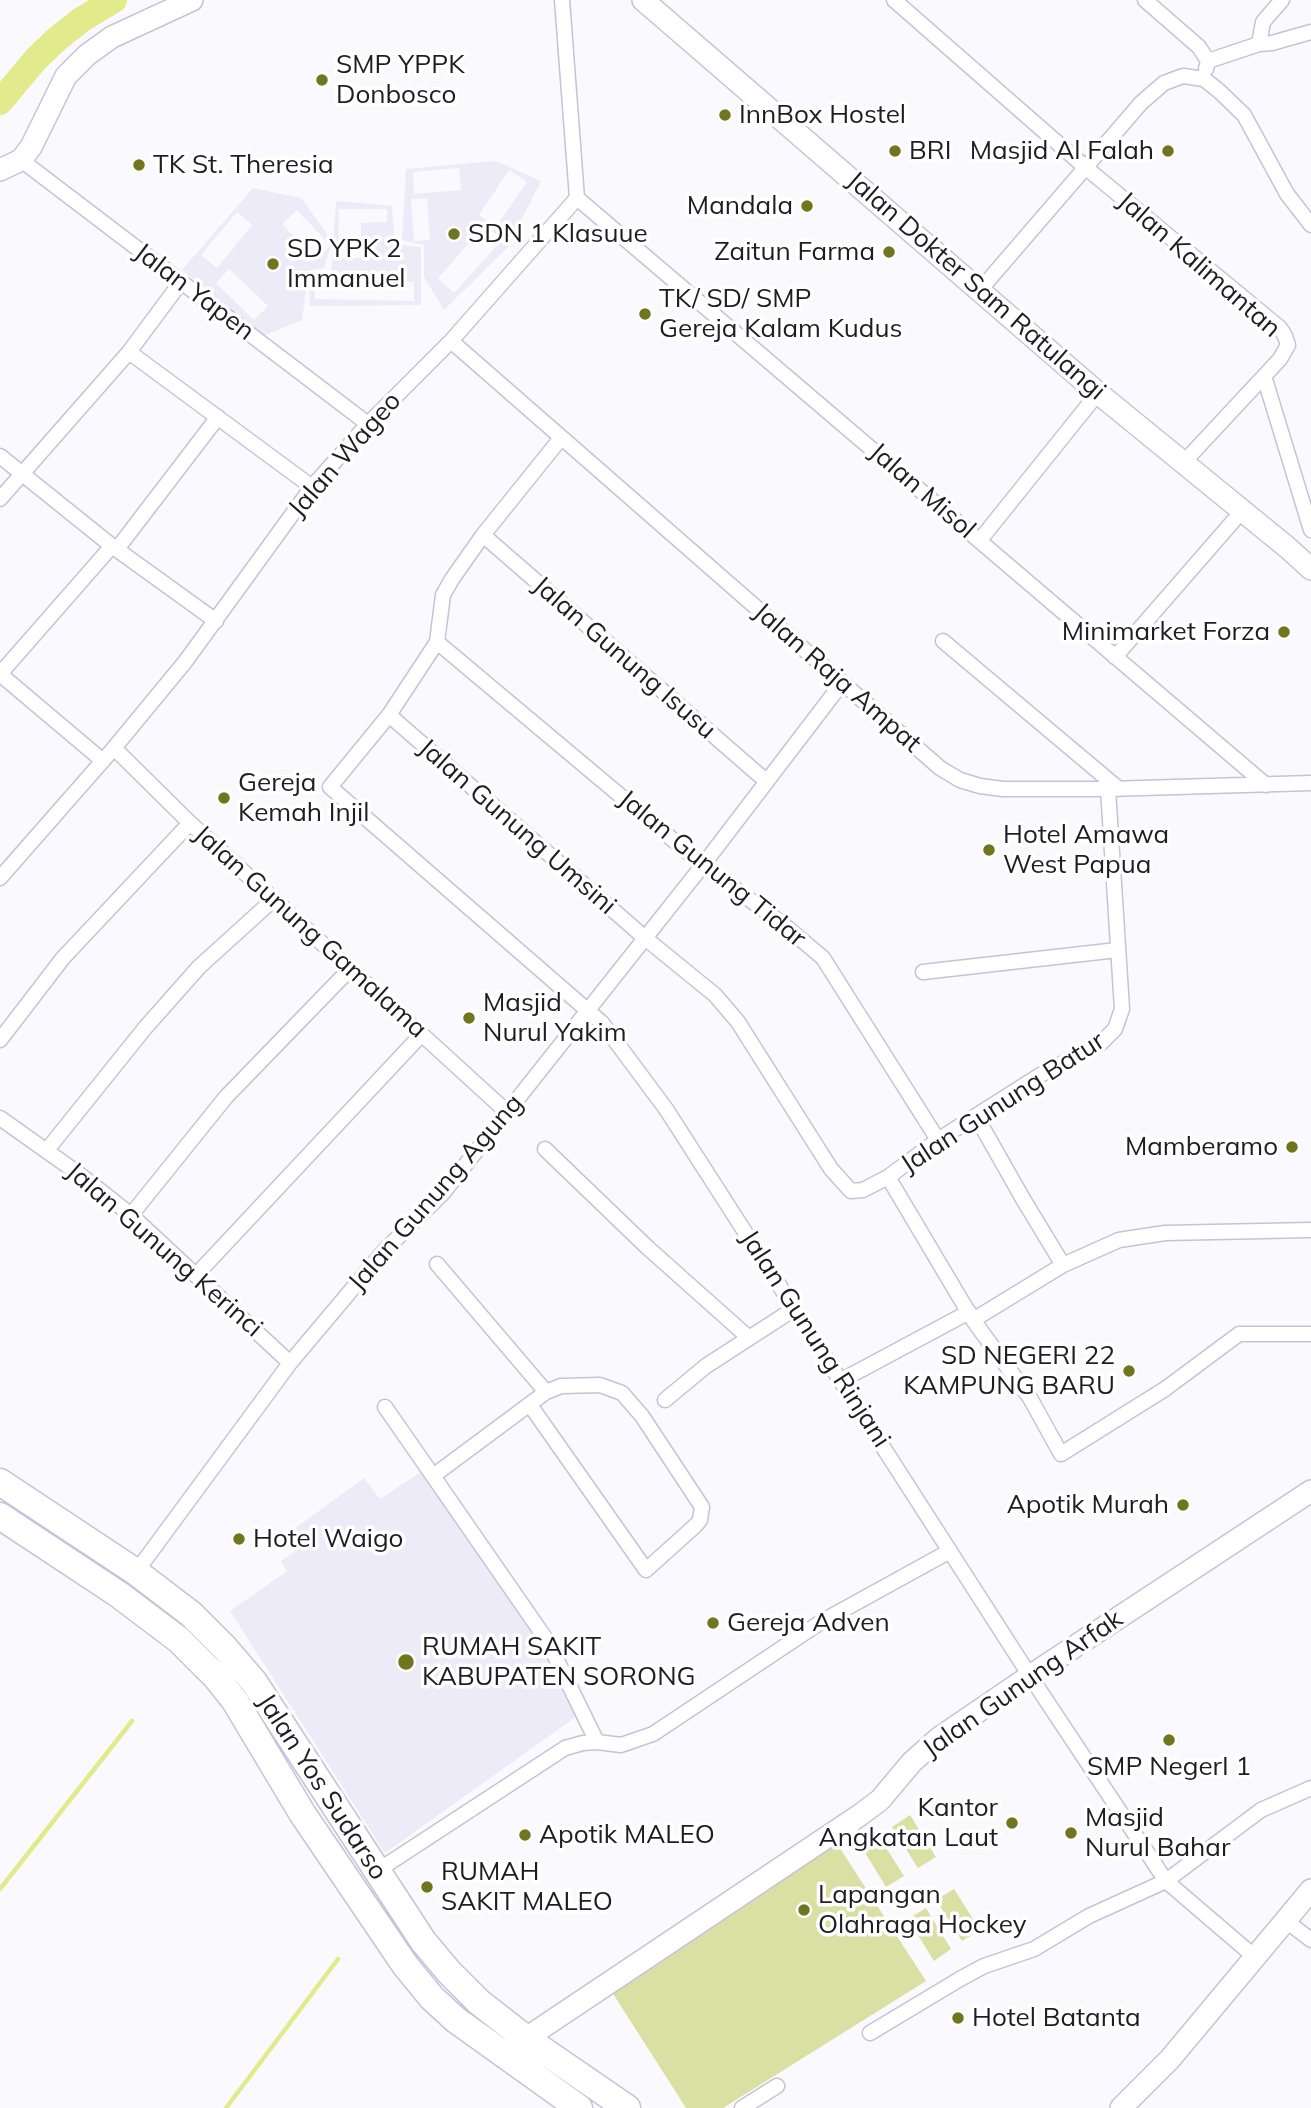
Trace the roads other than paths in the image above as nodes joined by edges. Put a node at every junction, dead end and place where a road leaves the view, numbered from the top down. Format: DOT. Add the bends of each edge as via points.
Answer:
graph roads {
  1 [pos="192,0"];
  2 [pos="562,0"];
  3 [pos="643,0"];
  4 [pos="894,0"];
  5 [pos="1145,0"];
  6 [pos="1282,0"];
  7 [pos="1311,33"];
  8 [pos="1259,44"];
  9 [pos="1208,61"];
  10 [pos="1204,79"];
  11 [pos="21,160"];
  12 [pos="1086,167"];
  13 [pos="0,170"];
  14 [pos="578,198"];
  15 [pos="1311,225"];
  16 [pos="181,282"];
  17 [pos="980,290"];
  18 [pos="451,341"];
  19 [pos="129,352"];
  20 [pos="1264,376"];
  21 [pos="1098,393"];
  22 [pos="218,417"];
  23 [pos="368,424"];
  24 [pos="561,438"];
  25 [pos="0,456"];
  26 [pos="1184,462"];
  27 [pos="22,475"];
  28 [pos="312,487"];
  29 [pos="0,499"];
  30 [pos="1242,511"];
  31 [pos="1311,530"];
  32 [pos="483,535"];
  33 [pos="980,540"];
  34 [pos="114,547"];
  35 [pos="1311,569"];
  36 [pos="216,621"];
  37 [pos="943,641"];
  38 [pos="437,642"];
  39 [pos="1115,657"];
  40 [pos="0,674"];
  41 [pos="842,683"];
  42 [pos="389,715"];
  43 [pos="114,748"];
  44 [pos="103,761"];
  45 [pos="766,781"];
  46 [pos="1311,783"];
  47 [pos="1266,785"];
  48 [pos="1113,789"];
  49 [pos="190,823"];
  50 [pos="703,865"];
  51 [pos="0,878"];
  52 [pos="274,899"];
  53 [pos="645,938"];
  54 [pos="1117,950"];
  55 [pos="350,969"];
  56 [pos="923,972"];
  57 [pos="590,1010"];
  58 [pos="422,1034"];
  59 [pos="0,1040"];
  60 [pos="508,1113"];
  61 [pos="976,1116"];
  62 [pos="0,1118"];
  63 [pos="938,1140"];
  64 [pos="545,1149"];
  65 [pos="47,1150"];
  66 [pos="888,1177"];
  67 [pos="863,1190"];
  68 [pos="131,1215"];
  69 [pos="1311,1230"];
  70 [pos="437,1264"];
  71 [pos="1063,1265"];
  72 [pos="197,1274"];
  73 [pos="794,1309"];
  74 [pos="971,1316"];
  75 [pos="1311,1334"];
  76 [pos="748,1337"];
  77 [pos="290,1363"];
  78 [pos="842,1380"];
  79 [pos="546,1392"];
  80 [pos="665,1400"];
  81 [pos="530,1405"];
  82 [pos="385,1407"];
  83 [pos="436,1480"];
  84 [pos="0,1482"];
  85 [pos="1311,1491"];
  86 [pos="0,1516"];
  87 [pos="950,1551"];
  88 [pos="136,1572"];
  89 [pos="1030,1676"];
  90 [pos="254,1682"];
  91 [pos="234,1701"];
  92 [pos="597,1742"];
  93 [pos="1311,1788"];
  94 [pos="377,1871"];
  95 [pos="1166,1881"];
  96 [pos="1311,1891"];
  97 [pos="1286,1921"];
  98 [pos="1311,1940"];
  99 [pos="1256,1958"];
  100 [pos="870,2033"];
  101 [pos="525,2038"];
  102 [pos="503,2054"];
  103 [pos="778,2086"];
  104 [pos="579,2108"];
  105 [pos="627,2108"];
  106 [pos="742,2108"];
  107 [pos="1121,2108"];
  1 -- 11 [label="street" via="112,37 87,55 66,76"];
  2 -- 14 [label="street"];
  3 -- 17 [label="street, Jalan Dokter Sam Ratulangi"];
  4 -- 12 [label="street, Jalan Kalimantan"];
  5 -- 9 [label="street" via="1199,47"];
  6 -- 8 [label="street" via="1263,22"];
  7 -- 8 [label="street"];
  8 -- 9 [label="street"];
  9 -- 10 [label="street"];
  10 -- 12 [label="street" via="1183,76 1164,83"];
  10 -- 15 [label="street" via="1244,115 1287,194"];
  11 -- 13 [label="street"];
  11 -- 16 [label="street, Jalan Yapen"];
  12 -- 17 [label="street"];
  12 -- 20 [label="street, Jalan Kalimantan" via="1280,328 1288,345"];
  14 -- 18 [label="street, Jalan Wageo"];
  14 -- 33 [label="street, Jalan Misol"];
  16 -- 19 [label="street"];
  16 -- 23 [label="street, Jalan Yapen"];
  17 -- 21 [label="street, Jalan Dokter Sam Ratulangi"];
  18 -- 23 [label="street, Jalan Wageo"];
  18 -- 24 [label="street, Jalan Raja Ampat"];
  19 -- 22 [label="street"];
  19 -- 27 [label="street"];
  20 -- 26 [label="street"];
  20 -- 31 [label="street, Jalan Kalimantan"];
  21 -- 26 [label="street, Jalan Dokter Sam Ratulangi"];
  21 -- 33 [label="street"];
  22 -- 28 [label="street"];
  22 -- 34 [label="street"];
  23 -- 28 [label="street, Jalan Wageo"];
  24 -- 32 [label="street"];
  24 -- 41 [label="street, Jalan Raja Ampat"];
  25 -- 27 [label="street"];
  26 -- 30 [label="street, Jalan Dokter Sam Ratulangi"];
  27 -- 29 [label="street"];
  27 -- 34 [label="street"];
  28 -- 36 [label="street, Jalan Wageo"];
  30 -- 35 [label="street, Jalan Dokter Sam Ratulangi"];
  30 -- 39 [label="street"];
  32 -- 38 [label="street" via="443,595"];
  32 -- 45 [label="street, Jalan Gunung Isusu"];
  33 -- 39 [label="street, Jalan Misol"];
  34 -- 36 [label="street"];
  34 -- 40 [label="street"];
  36 -- 43 [label="street, Jalan Wageo"];
  37 -- 48 [label="street"];
  38 -- 42 [label="street"];
  38 -- 50 [label="street, Jalan Gunung Tidar"];
  39 -- 47 [label="street, Jalan Misol"];
  40 -- 44 [label="street"];
  41 -- 45 [label="street, Jalan Gunung Agung"];
  41 -- 48 [label="street, Jalan Raja Ampat" via="960,780 1003,789"];
  42 -- 53 [label="street, Jalan Gunung Umsini"];
  42 -- 57 [label="street, Jalan Gunung Rinjani" via="330,787"];
  43 -- 44 [label="street, Jalan Wageo"];
  43 -- 49 [label="street, Jalan Gunung Gamalama"];
  44 -- 51 [label="street, Jalan Wageo"];
  45 -- 50 [label="street, Jalan Gunung Agung"];
  46 -- 47 [label="street, Jalan Raja Ampat"];
  47 -- 48 [label="street, Jalan Raja Ampat"];
  48 -- 54 [label="street, Jalan Gunung Batur"];
  49 -- 52 [label="street, Jalan Gunung Gamalama"];
  49 -- 59 [label="street" via="63,958"];
  50 -- 53 [label="street, Jalan Gunung Agung"];
  50 -- 63 [label="street, Jalan Gunung Tidar" via="823,958"];
  52 -- 55 [label="street, Jalan Gunung Gamalama"];
  52 -- 65 [label="street" via="199,967"];
  53 -- 57 [label="street, Jalan Gunung Agung"];
  53 -- 67 [label="street, Jalan Gunung Umsini" via="715,995 738,1022 842,1183 851,1191"];
  54 -- 56 [label="street"];
  54 -- 61 [label="street, Jalan Gunung Batur" via="1122,1009 1115,1029 1101,1043"];
  55 -- 58 [label="street, Jalan Gunung Gamalama"];
  55 -- 68 [label="street" via="226,1097"];
  57 -- 60 [label="street, Jalan Gunung Agung"];
  57 -- 73 [label="street, Jalan Gunung Rinjani" via="666,1109"];
  58 -- 60 [label="street, Jalan Gunung Gamalama"];
  58 -- 72 [label="street"];
  60 -- 77 [label="street, Jalan Gunung Agung" via="443,1194 385,1250"];
  61 -- 63 [label="street, Jalan Gunung Batur"];
  61 -- 71 [label="street"];
  62 -- 65 [label="street, Jalan Gunung Kerinci"];
  63 -- 66 [label="street, Jalan Gunung Batur"];
  64 -- 76 [label="street"];
  65 -- 68 [label="street, Jalan Gunung Kerinci"];
  66 -- 67 [label="street, Jalan Gunung Batur"];
  66 -- 74 [label="street"];
  68 -- 72 [label="street, Jalan Gunung Kerinci"];
  69 -- 71 [label="street" via="1144,1235 1119,1240"];
  70 -- 79 [label="street"];
  71 -- 74 [label="street"];
  72 -- 77 [label="street, Jalan Gunung Kerinci"];
  73 -- 76 [label="street"];
  73 -- 78 [label="street, Jalan Gunung Rinjani"];
  74 -- 75 [label="street" via="1030,1398 1061,1454 1165,1389 1238,1334"];
  74 -- 78 [label="street"];
  76 -- 80 [label="street"];
  77 -- 88 [label="street, Jalan Gunung Agung"];
  78 -- 87 [label="street, Jalan Gunung Rinjani"];
  79 -- 81 [label="street"];
  79 -- 81 [label="street" via="587,1385 622,1392 700,1500 702,1514 696,1525 646,1570"];
  81 -- 83 [label="street"];
  82 -- 83 [label="street"];
  83 -- 92 [label="street" via="548,1642"];
  84 -- 88 [label="highway, Jalan Yos Sudarso"];
  85 -- 89 [label="street, Jalan Gunung Arfak"];
  86 -- 91 [label="highway, Jalan Yos Sudarso" via="179,1640"];
  87 -- 89 [label="street, Jalan Gunung Rinjani"];
  87 -- 92 [label="street" via="821,1622 653,1734 621,1745"];
  88 -- 90 [label="highway, Jalan Yos Sudarso" via="191,1614"];
  89 -- 95 [label="street, Jalan Gunung Rinjani"];
  89 -- 101 [label="street, Jalan Gunung Arfak" via="939,1738 860,1815"];
  90 -- 91 [label="highway"];
  90 -- 94 [label="highway, Jalan Yos Sudarso"];
  91 -- 102 [label="highway, Jalan Yos Sudarso" via="302,1813 405,1965 456,2020"];
  92 -- 94 [label="street" via="565,1748"];
  93 -- 95 [label="street" via="1261,1810"];
  94 -- 101 [label="highway, Jalan Yos Sudarso" via="449,1972"];
  95 -- 99 [label="street, Jalan Gunung Rinjani"];
  95 -- 100 [label="street" via="1089,1916 1034,1950 984,1966"];
  96 -- 97 [label="street"];
  97 -- 98 [label="street"];
  97 -- 99 [label="street"];
  99 -- 107 [label="street" via="1170,2059"];
  101 -- 102 [label="street, Jalan Gunung Arfak"];
  101 -- 105 [label="highway, Jalan Yos Sudarso"];
  102 -- 104 [label="highway, Jalan Yos Sudarso"];
  103 -- 106 [label="street"];
}
